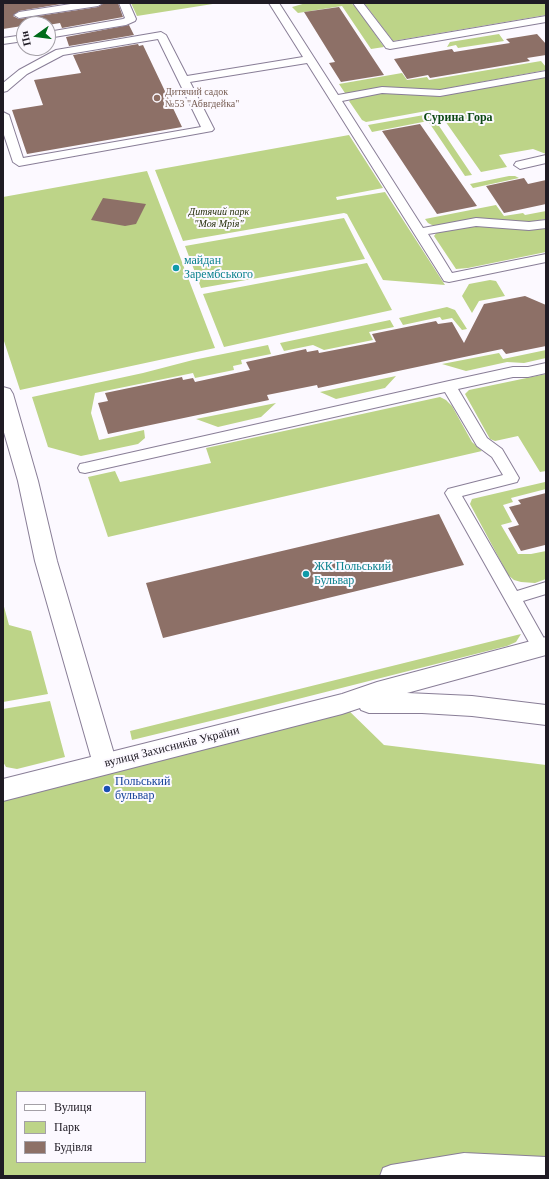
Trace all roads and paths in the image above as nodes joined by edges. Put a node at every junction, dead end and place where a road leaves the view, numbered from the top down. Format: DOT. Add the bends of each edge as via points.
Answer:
graph roads {
  1 [pos="98,3"];
  2 [pos="124,3"];
  3 [pos="288,3"];
  4 [pos="358,3"];
  5 [pos="274,4"];
  6 [pos="19,15"];
  7 [pos="546,19"];
  8 [pos="56,34"];
  9 [pos="16,40"];
  10 [pos="3,42"];
  11 [pos="310,59"];
  12 [pos="546,74"];
  13 [pos="184,80"];
  14 [pos="3,88"];
  15 [pos="335,98"];
  16 [pos="3,115"];
  17 [pos="546,159"];
  18 [pos="520,165"];
  19 [pos="546,224"];
  20 [pos="420,232"];
  21 [pos="546,258"];
  22 [pos="546,368"];
  23 [pos="449,386"];
  24 [pos="3,394"];
  25 [pos="86,468"];
  26 [pos="546,588"];
  27 [pos="513,598"];
  28 [pos="544,647"];
  29 [pos="342,704"];
  30 [pos="546,715"];
  31 [pos="105,764"];
  32 [pos="3,790"];
  33 [pos="546,1168"];
  34 [pos="391,1176"];
  1 -- 6 [label="lane"];
  2 -- 8 [label="lane" via="131,19 126,22"];
  3 -- 5 [label="lane"];
  4 -- 7 [label="lane" via="390,46"];
  5 -- 11 [label="lane"];
  9 -- 10 [label="lane"];
  11 -- 13 [label="lane"];
  11 -- 15 [label="lane"];
  12 -- 15 [label="lane" via="447,92 382,90"];
  13 -- 14 [label="lane" via="161,35 60,52 23,72"];
  13 -- 16 [label="lane" via="208,129 19,162"];
  15 -- 20 [label="lane"];
  17 -- 18 [label="lane"];
  19 -- 20 [label="lane" via="529,226 476,222"];
  20 -- 21 [label="lane" via="449,278"];
  22 -- 23 [label="lane" via="513,372"];
  23 -- 25 [label="lane"];
  23 -- 27 [label="lane" via="482,442 497,453 512,478 453,493"];
  24 -- 31 [label="street" via="28,481 46,560"];
  26 -- 27 [label="lane"];
  27 -- 28 [label="lane"];
  28 -- 29 [label="street, вулиця Захисників України"];
  29 -- 30 [label="street, вулиця Захисників України" via="422,703"];
  29 -- 31 [label="street, вулиця Захисників України"];
  31 -- 32 [label="street, вулиця Захисників України"];
  33 -- 34 [label="lane" via="464,1164"];
}
